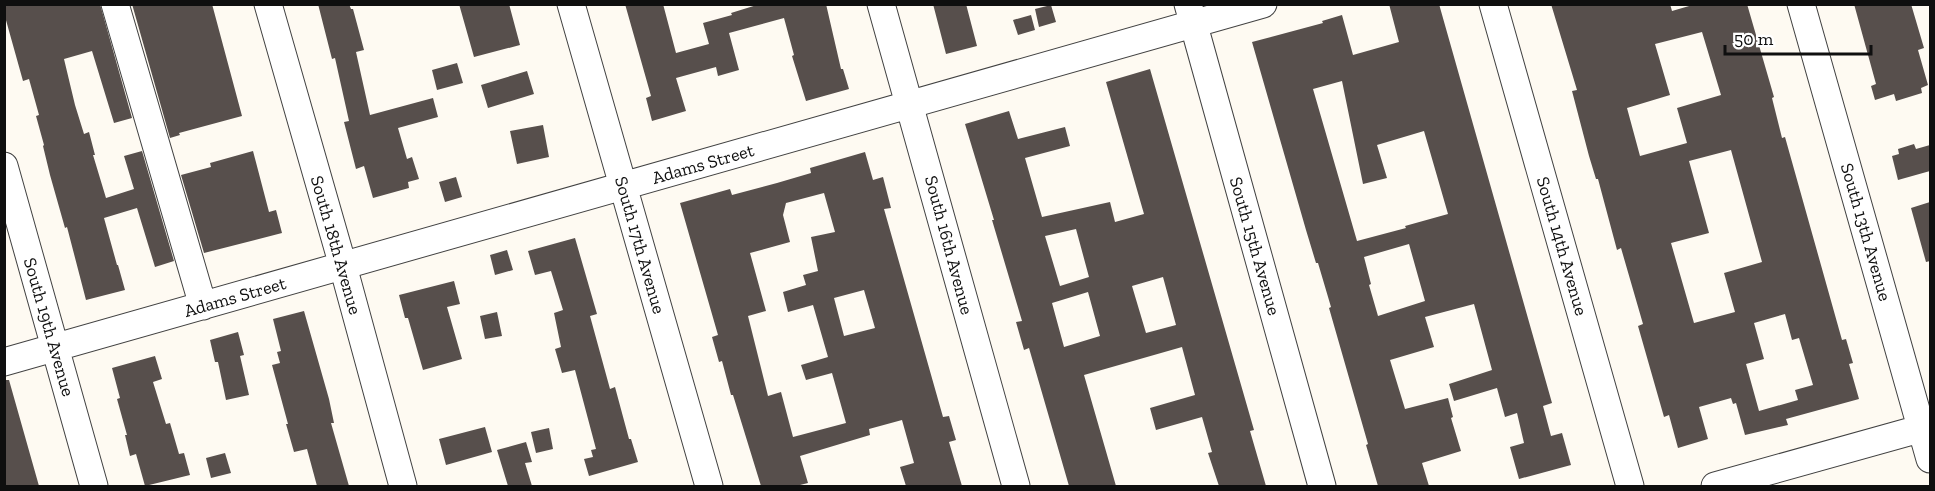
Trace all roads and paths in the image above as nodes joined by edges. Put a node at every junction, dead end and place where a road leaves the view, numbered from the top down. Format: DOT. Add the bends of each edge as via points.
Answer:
graph roads {
  1 [pos="115,4"];
  2 [pos="268,4"];
  3 [pos="571,4"];
  4 [pos="881,4"];
  5 [pos="1263,4"];
  6 [pos="1493,4"];
  7 [pos="1801,4"];
  8 [pos="1191,14"];
  9 [pos="910,105"];
  10 [pos="4,166"];
  11 [pos="623,186"];
  12 [pos="343,266"];
  13 [pos="203,306"];
  14 [pos="55,348"];
  15 [pos="4,362"];
  16 [pos="1926,427"];
  17 [pos="1930,459"];
  18 [pos="94,486"];
  19 [pos="403,486"];
  20 [pos="709,486"];
  21 [pos="1016,486"];
  22 [pos="1322,486"];
  23 [pos="1630,486"];
  24 [pos="1715,486"];
  1 -- 13 [label="street"];
  2 -- 12 [label="street, South 18th Avenue"];
  3 -- 11 [label="street, South 17th Avenue"];
  4 -- 9 [label="street, South 16th Avenue"];
  5 -- 8 [label="street, Adams Street"];
  6 -- 23 [label="street, South 14th Avenue"];
  7 -- 16 [label="street, South 13th Avenue"];
  8 -- 9 [label="street, Adams Street"];
  8 -- 22 [label="street, South 15th Avenue"];
  9 -- 11 [label="street, Adams Street"];
  9 -- 21 [label="street, South 16th Avenue"];
  10 -- 14 [label="street, South 19th Avenue"];
  11 -- 12 [label="street, Adams Street"];
  11 -- 20 [label="street, South 17th Avenue"];
  12 -- 13 [label="street, Adams Street"];
  12 -- 19 [label="street, South 18th Avenue"];
  13 -- 14 [label="street, Adams Street"];
  14 -- 15 [label="street, Adams Street"];
  14 -- 18 [label="street, South 19th Avenue"];
  16 -- 17 [label="street, South 13th Avenue"];
  16 -- 24 [label="street"];
}
